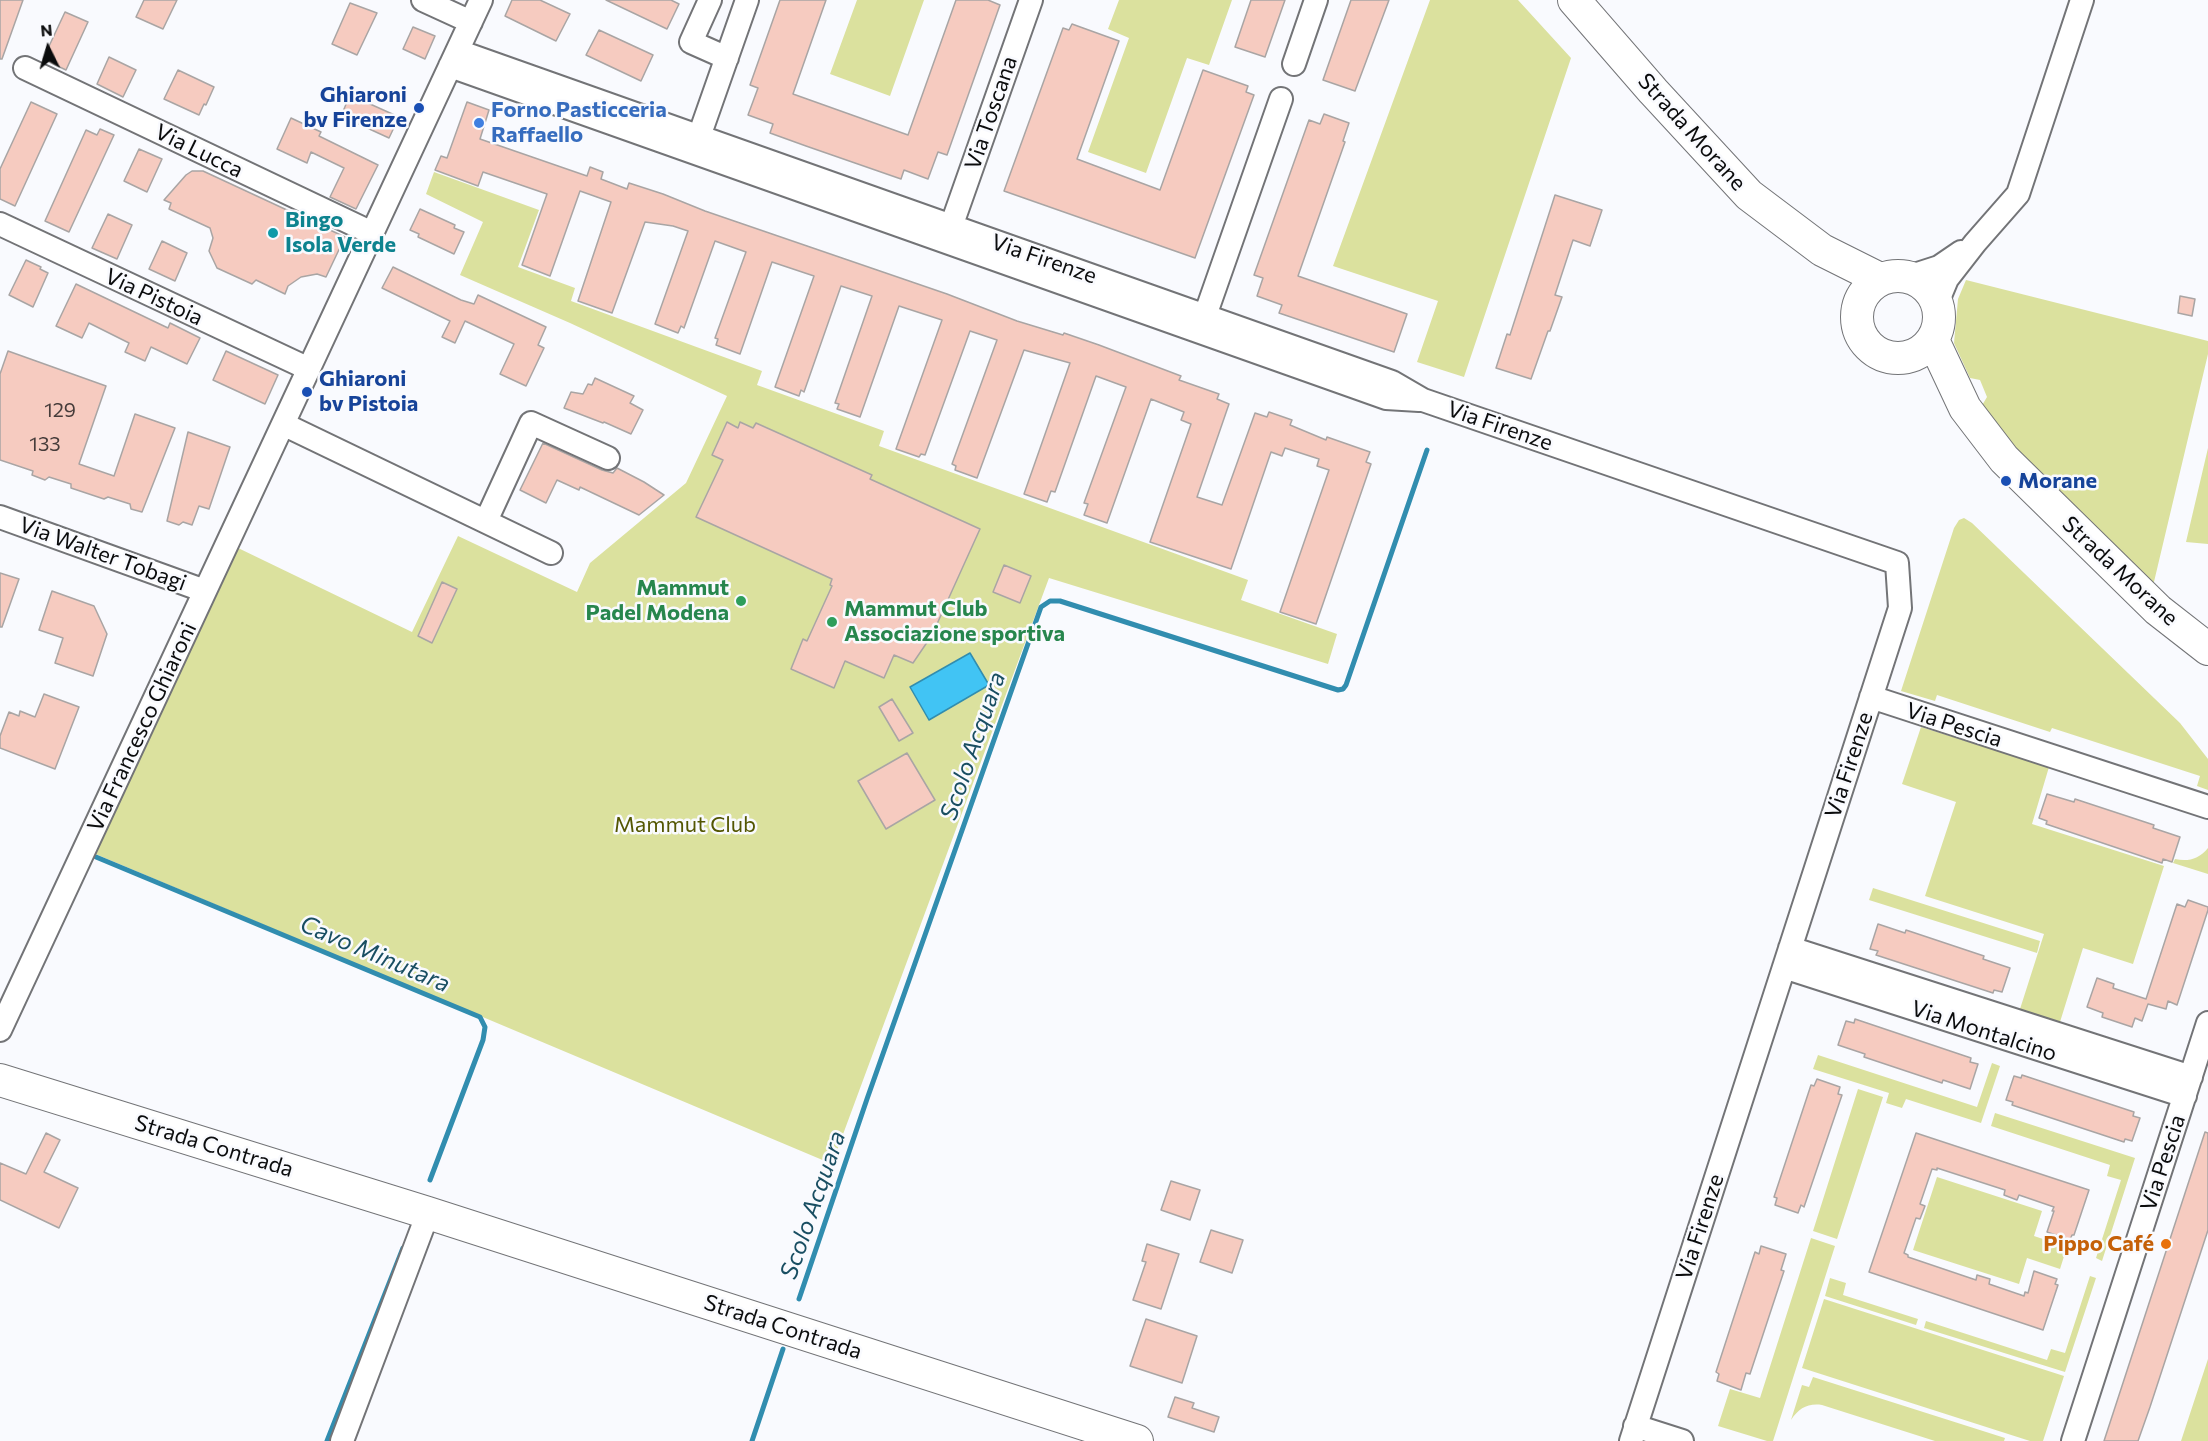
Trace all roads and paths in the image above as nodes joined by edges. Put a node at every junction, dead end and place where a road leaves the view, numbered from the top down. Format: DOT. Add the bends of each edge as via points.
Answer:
graph roads {
  1 [pos="423,0"];
  2 [pos="481,0"];
  3 [pos="710,0"];
  4 [pos="747,0"];
  5 [pos="1031,0"];
  6 [pos="1316,0"];
  7 [pos="1574,0"];
  8 [pos="2082,0"];
  9 [pos="471,22"];
  10 [pos="454,58"];
  11 [pos="727,58"];
  12 [pos="1293,64"];
  13 [pos="25,68"];
  14 [pos="1281,99"];
  15 [pos="696,144"];
  16 [pos="0,225"];
  17 [pos="372,233"];
  18 [pos="949,234"];
  19 [pos="1975,243"];
  20 [pos="1883,285"];
  21 [pos="1937,303"];
  22 [pos="1202,324"];
  23 [pos="1922,349"];
  24 [pos="309,369"];
  25 [pos="283,424"];
  26 [pos="608,458"];
  27 [pos="0,517"];
  28 [pos="486,521"];
  29 [pos="551,553"];
  30 [pos="206,591"];
  31 [pos="2208,649"];
  32 [pos="1871,698"];
  33 [pos="2208,807"];
  34 [pos="1787,958"];
  35 [pos="2208,1023"];
  36 [pos="0,1030"];
  37 [pos="0,1080"];
  38 [pos="2188,1086"];
  39 [pos="428,1214"];
  40 [pos="1633,1433"];
  41 [pos="342,1441"];
  42 [pos="1137,1441"];
  43 [pos="1682,1441"];
  44 [pos="2073,1441"];
  1 -- 9 [label="street"];
  2 -- 9 [label="street, Via Francesco Ghiaroni"];
  3 -- 11 [label="street" via="691,42"];
  4 -- 11 [label="street"];
  5 -- 18 [label="street, Via Toscana"];
  6 -- 12 [label="street"];
  7 -- 20 [label="street, Strada Morane" via="1749,195 1822,250"];
  8 -- 19 [label="street" via="2018,194"];
  9 -- 10 [label="street, Via Francesco Ghiaroni"];
  10 -- 15 [label="street, Via Firenze"];
  10 -- 17 [label="street, Via Francesco Ghiaroni"];
  11 -- 15 [label="street"];
  13 -- 17 [label="street, Via Lucca"];
  14 -- 22 [label="street"];
  15 -- 18 [label="street, Via Firenze"];
  16 -- 24 [label="street, Via Pistoia"];
  17 -- 24 [label="street, Via Francesco Ghiaroni"];
  18 -- 22 [label="street, Via Firenze"];
  19 -- 20 [label="street" via="1939,267"];
  19 -- 21 [label="street" via="1947,279"];
  20 -- 21 [label="street" via="1926,286"];
  20 -- 23 [label="street" via="1857,311 1861,337 1882,356 1897,359"];
  21 -- 23 [label="street" via="1938,328"];
  22 -- 32 [label="street, Via Firenze" via="1392,382 1424,400 1897,563 1900,608"];
  23 -- 31 [label="street, Strada Morane" via="1981,432 2016,471 2158,610"];
  24 -- 25 [label="street, Via Francesco Ghiaroni"];
  25 -- 28 [label="street"];
  25 -- 30 [label="street, Via Francesco Ghiaroni"];
  26 -- 28 [label="street" via="531,423"];
  27 -- 30 [label="street, Via Walter Tobagi"];
  28 -- 29 [label="street"];
  30 -- 36 [label="street, Via Francesco Ghiaroni"];
  32 -- 33 [label="street, Via Pescia"];
  32 -- 34 [label="street, Via Firenze"];
  34 -- 38 [label="street, Via Montalcino"];
  34 -- 40 [label="street, Via Firenze"];
  35 -- 38 [label="street, Via Pescia"];
  37 -- 39 [label="street, Strada Contrada"];
  38 -- 44 [label="street, Via Pescia"];
  39 -- 41 [label="street"];
  39 -- 42 [label="street, Strada Contrada"];
  40 -- 43 [label="street"];
}
